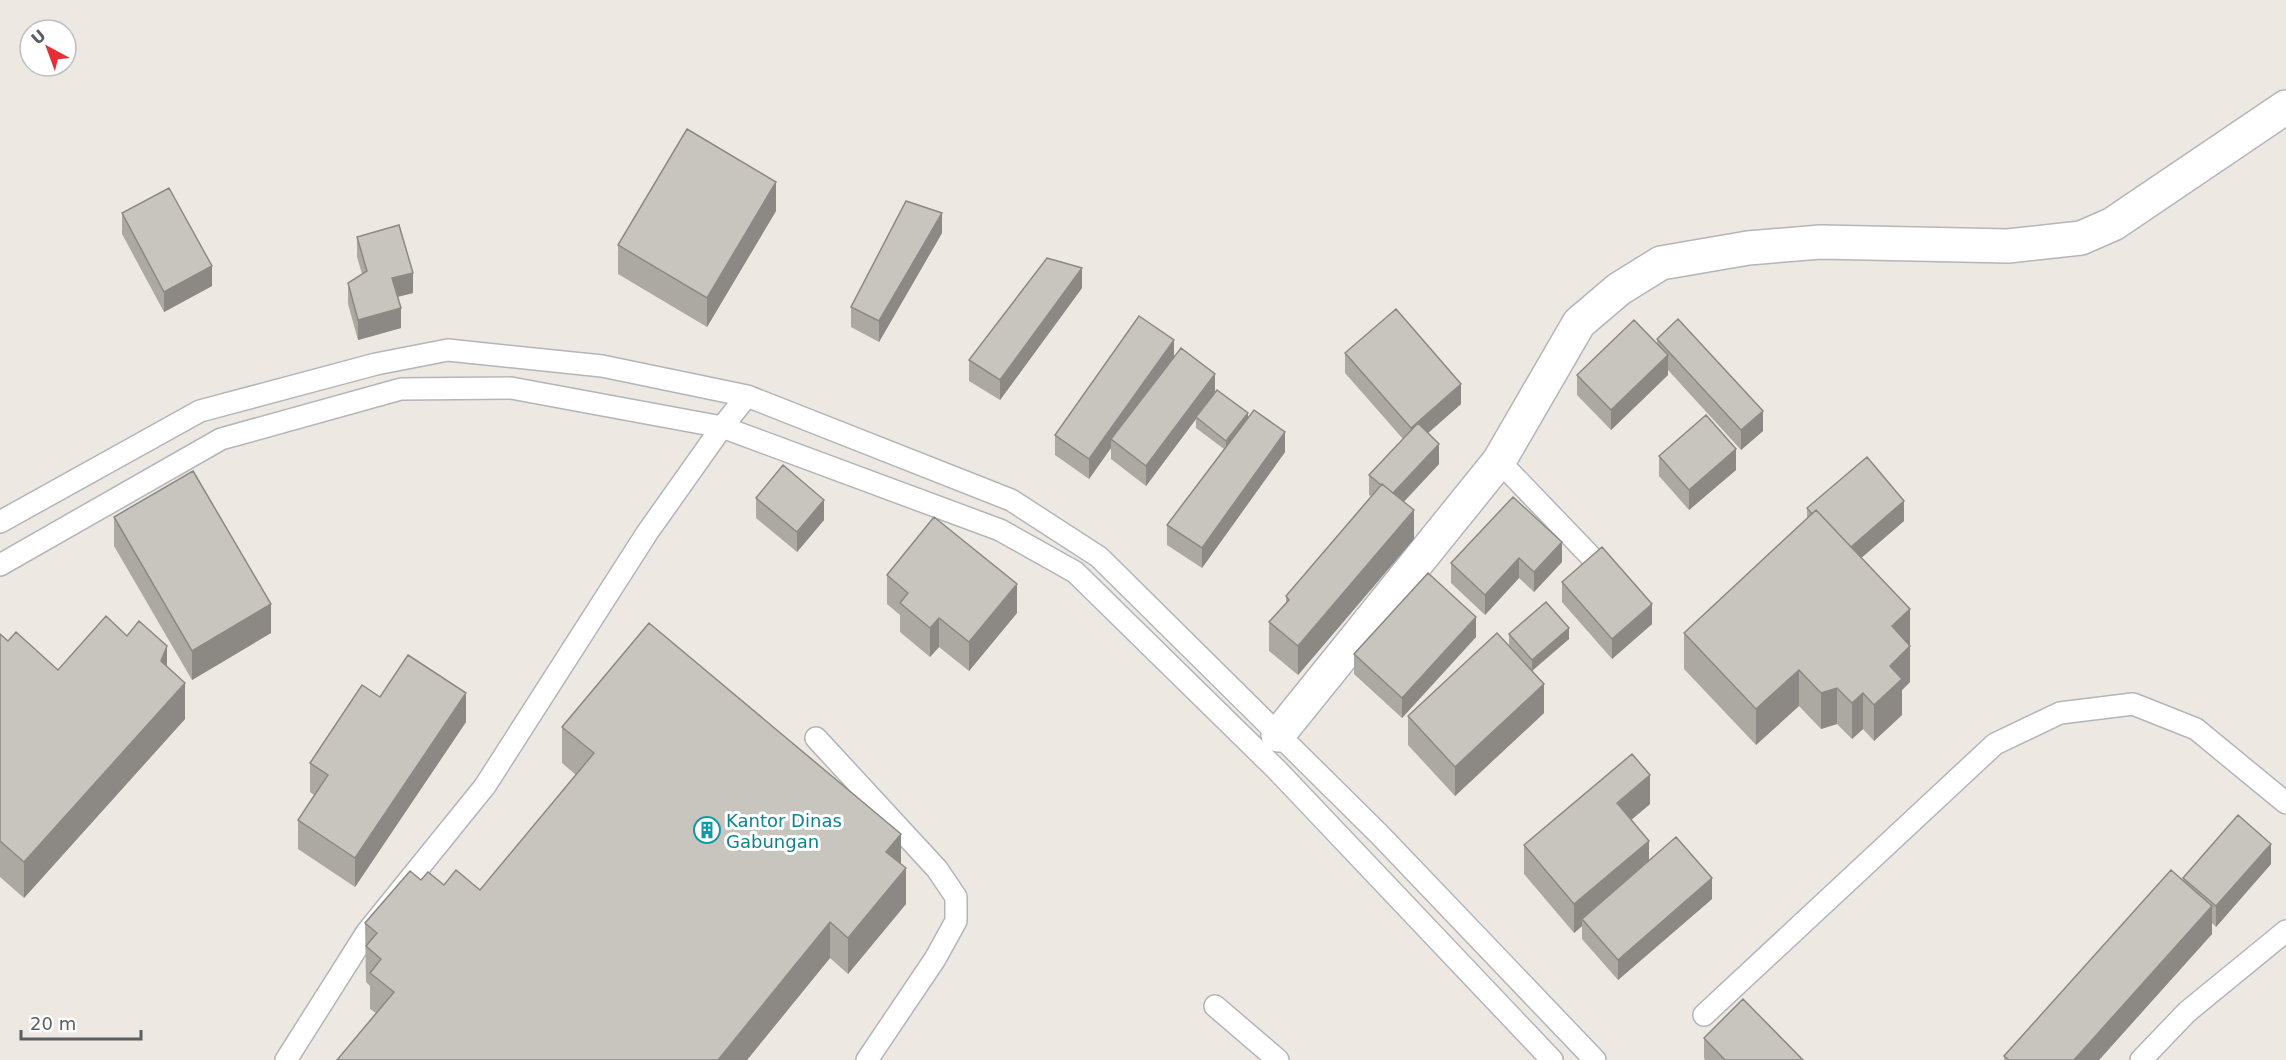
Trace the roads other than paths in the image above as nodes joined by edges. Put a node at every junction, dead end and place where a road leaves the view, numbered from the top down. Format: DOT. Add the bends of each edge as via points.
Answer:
graph roads {
  1 [pos="2286,107"];
  2 [pos="747,396"];
  3 [pos="722,427"];
  4 [pos="1499,461"];
  5 [pos="0,522"];
  6 [pos="0,565"];
  7 [pos="1599,565"];
  8 [pos="1278,735"];
  9 [pos="816,738"];
  10 [pos="2286,803"];
  11 [pos="2286,931"];
  12 [pos="1215,1006"];
  13 [pos="1704,1015"];
  14 [pos="286,1060"];
  15 [pos="867,1060"];
  16 [pos="1278,1060"];
  17 [pos="1552,1060"];
  18 [pos="1595,1060"];
  19 [pos="2141,1060"];
  1 -- 4 [label="street" via="2113,224 2081,238 2008,246 1821,242 1748,248 1661,263 1619,289 1579,323"];
  2 -- 3 [label="lane"];
  2 -- 5 [label="lane" via="602,366 448,350 376,364 200,411"];
  2 -- 8 [label="lane" via="1011,500 1099,557"];
  3 -- 6 [label="lane" via="511,388 401,389 221,439"];
  3 -- 14 [label="lane" via="647,533 485,786 366,932"];
  3 -- 17 [label="lane" via="1000,530 1075,572 1277,770"];
  4 -- 7 [label="lane"];
  4 -- 8 [label="street"];
  8 -- 18 [label="lane" via="1380,835"];
  9 -- 15 [label="lane" via="937,869 956,897 956,921"];
  10 -- 13 [label="lane" via="2196,729 2133,704 2060,713 1995,744"];
  11 -- 19 [label="lane" via="2187,1012"];
  12 -- 16 [label="lane"];
}
